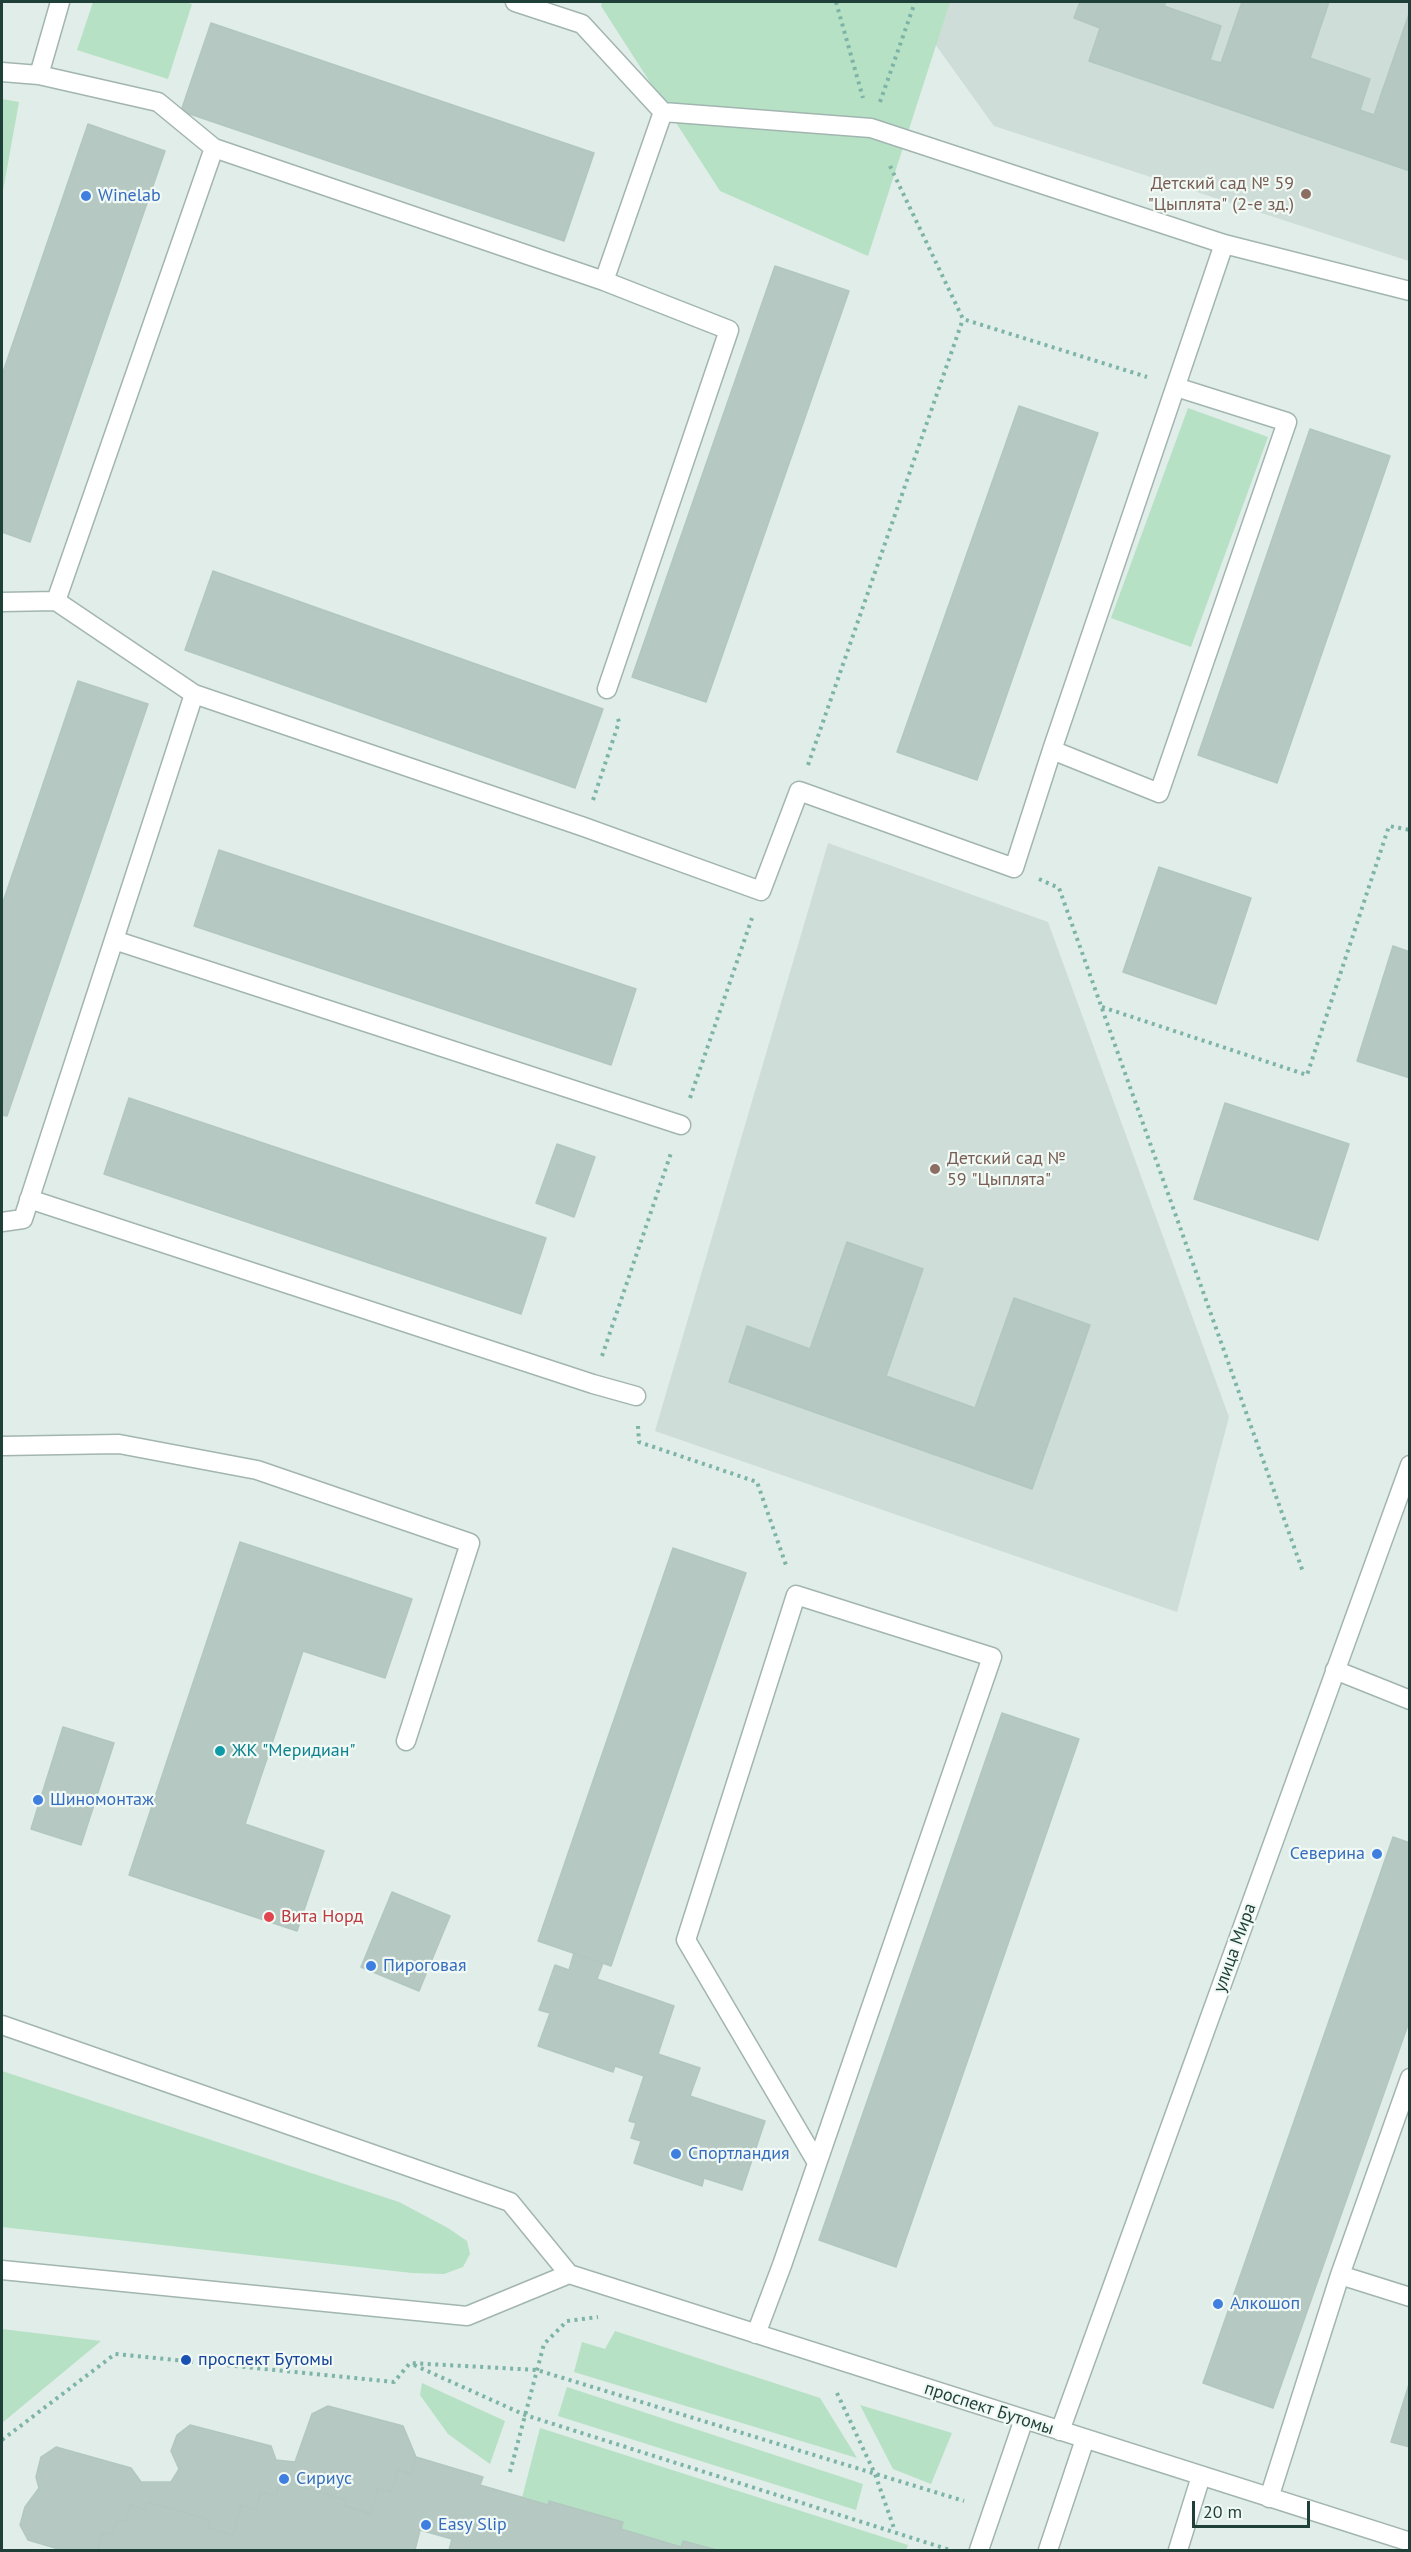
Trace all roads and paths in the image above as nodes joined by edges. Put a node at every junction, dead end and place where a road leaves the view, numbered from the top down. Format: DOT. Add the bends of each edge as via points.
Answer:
graph roads {
  1 [pos="60,2"];
  2 [pos="515,2"];
  3 [pos="836,2"];
  4 [pos="915,2"];
  5 [pos="2,72"];
  6 [pos="39,75"];
  7 [pos="663,111"];
  8 [pos="871,128"];
  9 [pos="214,148"];
  10 [pos="1224,244"];
  11 [pos="604,281"];
  12 [pos="1410,291"];
  13 [pos="963,319"];
  14 [pos="1176,387"];
  15 [pos="56,601"];
  16 [pos="2,602"];
  17 [pos="608,688"];
  18 [pos="194,694"];
  19 [pos="1052,750"];
  20 [pos="799,791"];
  21 [pos="584,827"];
  22 [pos="1410,830"];
  23 [pos="1014,868"];
  24 [pos="114,940"];
  25 [pos="1101,1006"];
  26 [pos="681,1125"];
  27 [pos="29,1198"];
  28 [pos="2,1222"];
  29 [pos="636,1396"];
  30 [pos="2,1446"];
  31 [pos="1410,1465"];
  32 [pos="1303,1572"];
  33 [pos="796,1595"];
  34 [pos="1335,1670"];
  35 [pos="1410,1700"];
  36 [pos="406,1741"];
  37 [pos="2,2025"];
  38 [pos="1410,2078"];
  39 [pos="816,2161"];
  40 [pos="2,2270"];
  41 [pos="569,2274"];
  42 [pos="1340,2275"];
  43 [pos="1410,2297"];
  44 [pos="608,2320"];
  45 [pos="756,2334"];
  46 [pos="410,2363"];
  47 [pos="537,2370"];
  48 [pos="828,2390"];
  49 [pos="525,2415"];
  50 [pos="1024,2419"];
  51 [pos="1060,2431"];
  52 [pos="1085,2439"];
  53 [pos="2,2440"];
  54 [pos="510,2472"];
  55 [pos="875,2475"];
  56 [pos="1201,2476"];
  57 [pos="1269,2498"];
  58 [pos="993,2510"];
  59 [pos="895,2532"];
  60 [pos="1410,2542"];
  61 [pos="951,2550"];
  62 [pos="979,2550"];
  63 [pos="1048,2550"];
  64 [pos="1178,2550"];
  1 -- 6 [label="street"];
  2 -- 7 [label="street" via="582,24"];
  3 -- 8 [label="path"];
  4 -- 8 [label="path"];
  5 -- 6 [label="street"];
  6 -- 9 [label="street" via="158,102"];
  7 -- 8 [label="street"];
  7 -- 11 [label="street"];
  8 -- 10 [label="street"];
  8 -- 13 [label="path"];
  9 -- 11 [label="street"];
  9 -- 15 [label="street"];
  10 -- 12 [label="street"];
  10 -- 14 [label="street"];
  11 -- 17 [label="street" via="729,330"];
  13 -- 14 [label="path"];
  13 -- 20 [label="path"];
  14 -- 19 [label="street"];
  14 -- 19 [label="street" via="1287,422 1159,793"];
  15 -- 16 [label="street"];
  15 -- 18 [label="street"];
  17 -- 21 [label="path" via="619,722"];
  18 -- 21 [label="street"];
  18 -- 24 [label="street"];
  19 -- 23 [label="street"];
  20 -- 21 [label="street" via="761,891"];
  20 -- 23 [label="street"];
  22 -- 25 [label="path" via="1389,826 1307,1075"];
  23 -- 25 [label="path" via="1059,888"];
  24 -- 26 [label="street"];
  24 -- 27 [label="street"];
  25 -- 32 [label="path"];
  27 -- 28 [label="street" via="23,1220"];
  27 -- 29 [label="street"];
  29 -- 33 [label="path" via="639,1442 758,1482"];
  30 -- 36 [label="street" via="119,1444 257,1470 470,1543"];
  31 -- 34 [label="street, улица Мира"];
  33 -- 39 [label="street" via="686,1940"];
  33 -- 39 [label="street" via="992,1657"];
  34 -- 35 [label="street"];
  34 -- 51 [label="street, улица Мира"];
  37 -- 41 [label="street" via="510,2202"];
  38 -- 42 [label="street"];
  39 -- 45 [label="street"];
  40 -- 41 [label="street" via="466,2316"];
  41 -- 45 [label="street, проспект Бутомы"];
  42 -- 43 [label="street"];
  42 -- 57 [label="street"];
  44 -- 47 [label="path" via="597,2317 567,2321 544,2344"];
  45 -- 50 [label="street, проспект Бутомы"];
  46 -- 47 [label="path"];
  46 -- 49 [label="path"];
  46 -- 53 [label="path" via="394,2382 115,2354"];
  47 -- 49 [label="path"];
  47 -- 55 [label="path"];
  48 -- 55 [label="path" via="838,2393"];
  49 -- 54 [label="path"];
  49 -- 59 [label="path"];
  50 -- 51 [label="street, проспект Бутомы"];
  50 -- 58 [label="street"];
  51 -- 52 [label="street, проспект Бутомы"];
  52 -- 56 [label="street, проспект Бутомы"];
  52 -- 63 [label="street"];
  55 -- 58 [label="path"];
  55 -- 59 [label="path"];
  56 -- 57 [label="street, проспект Бутомы"];
  56 -- 64 [label="street"];
  57 -- 60 [label="street, проспект Бутомы"];
  58 -- 62 [label="street"];
  59 -- 61 [label="path"];
}
